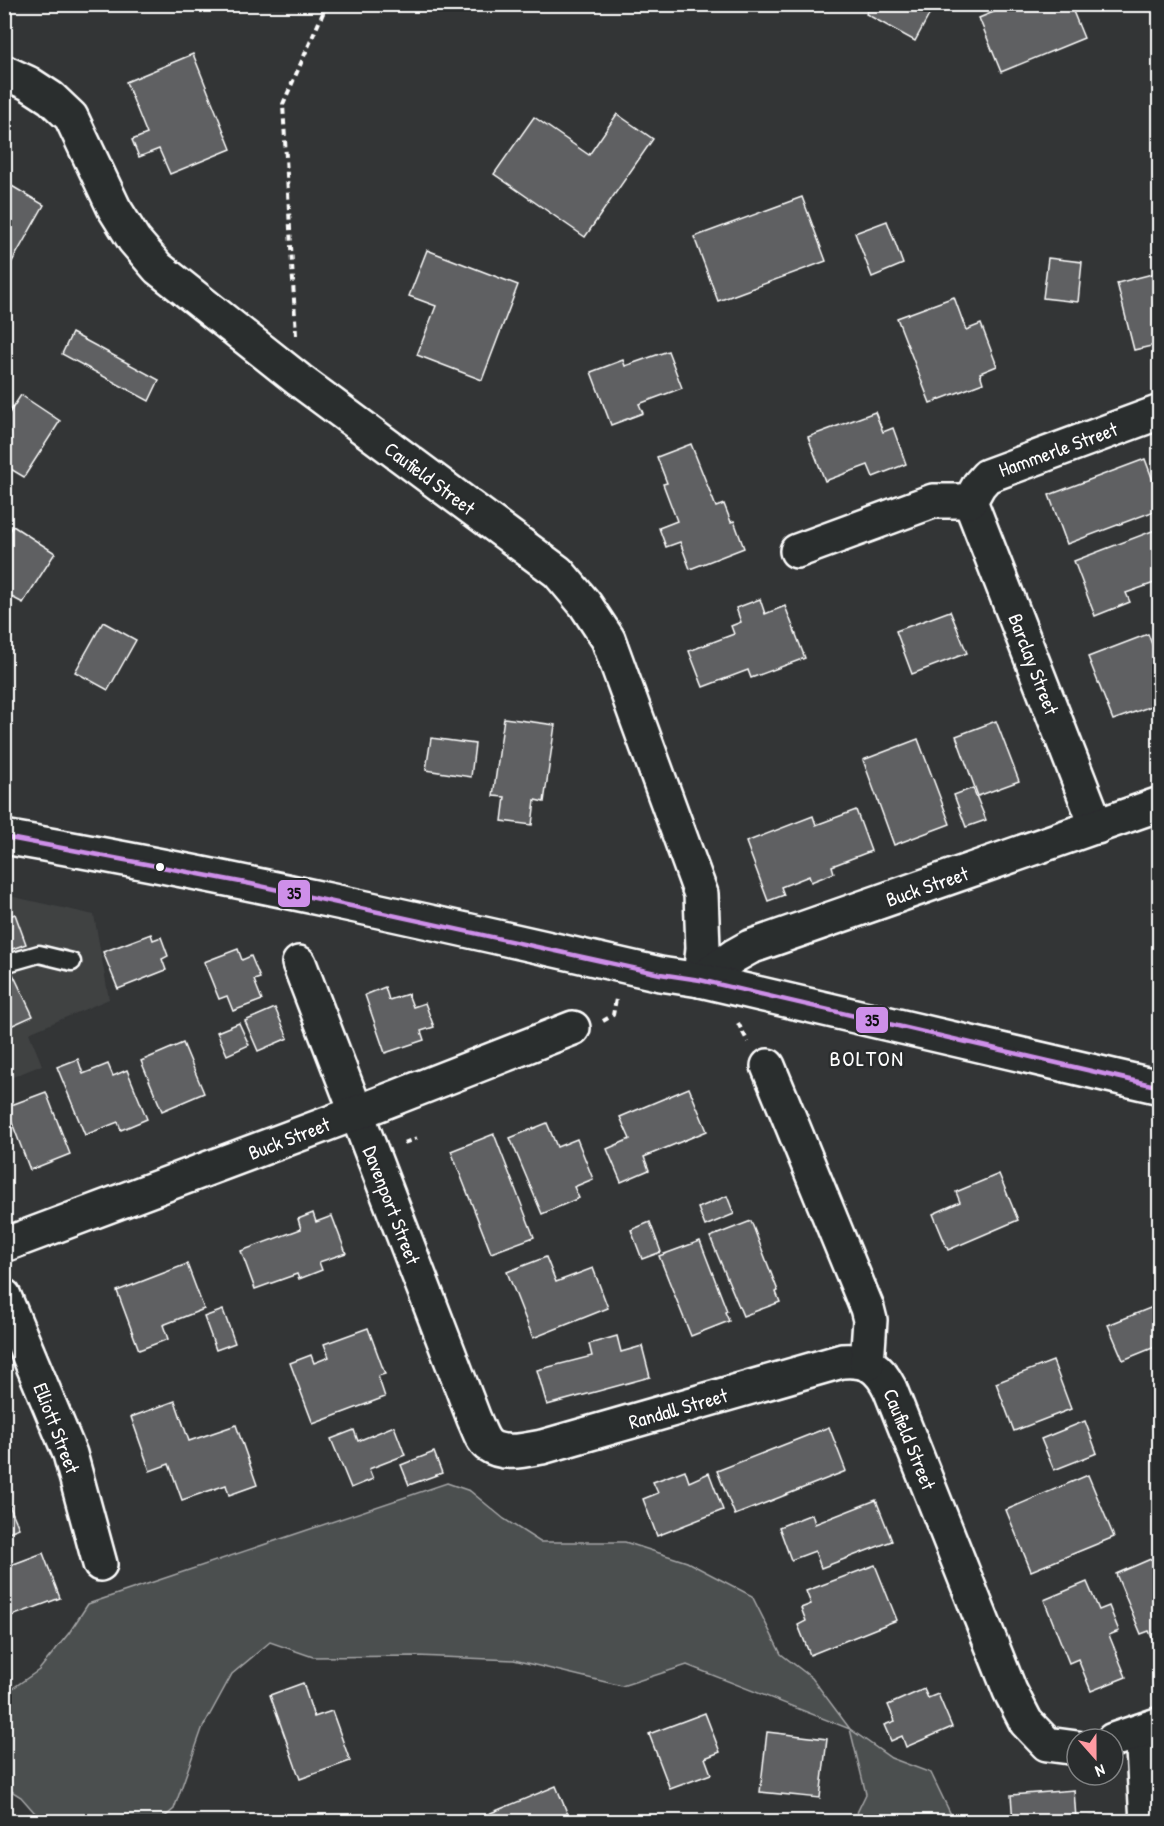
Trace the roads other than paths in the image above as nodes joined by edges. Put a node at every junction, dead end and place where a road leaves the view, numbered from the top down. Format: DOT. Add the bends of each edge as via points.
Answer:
graph roads {
  1 [pos="4,72"];
  2 [pos="1160,412"];
  3 [pos="970,501"];
  4 [pos="797,551"];
  5 [pos="1160,804"];
  6 [pos="1097,827"];
  7 [pos="4,837"];
  8 [pos="72,962"];
  9 [pos="299,963"];
  10 [pos="4,964"];
  11 [pos="700,980"];
  12 [pos="573,1028"];
  13 [pos="768,1066"];
  14 [pos="1160,1087"];
  15 [pos="356,1113"];
  16 [pos="4,1245"];
  17 [pos="4,1296"];
  18 [pos="867,1364"];
  19 [pos="489,1445"];
  20 [pos="100,1564"];
  21 [pos="1138,1732"];
  22 [pos="1062,1746"];
  23 [pos="1147,1821"];
  1 -- 11 [label="street, Caufield Street" via="51,98 71,117 114,208 158,268 299,380 558,572 585,604 608,639 701,894"];
  2 -- 3 [label="street, Hammerle Street" via="987,476"];
  3 -- 4 [label="street" via="933,501"];
  3 -- 6 [label="street, Barclay Street"];
  5 -- 6 [label="street, Buck Street"];
  6 -- 11 [label="street, Buck Street" via="750,947"];
  7 -- 11 [label="street" via="328,899"];
  8 -- 10 [label="lane" via="39,954"];
  9 -- 15 [label="street, Davenport Street"];
  11 -- 14 [label="street"];
  12 -- 15 [label="street, Buck Street"];
  13 -- 18 [label="street" via="867,1308"];
  15 -- 16 [label="street, Buck Street"];
  15 -- 19 [label="street, Davenport Street" via="474,1419"];
  17 -- 20 [label="street, Elliott Street" via="70,1454"];
  18 -- 19 [label="street, Randall Street" via="843,1361 542,1447 507,1451"];
  18 -- 22 [label="street, Caufield Street" via="884,1377 890,1389 1010,1691 1026,1722"];
  21 -- 23 [label="street"];
}
